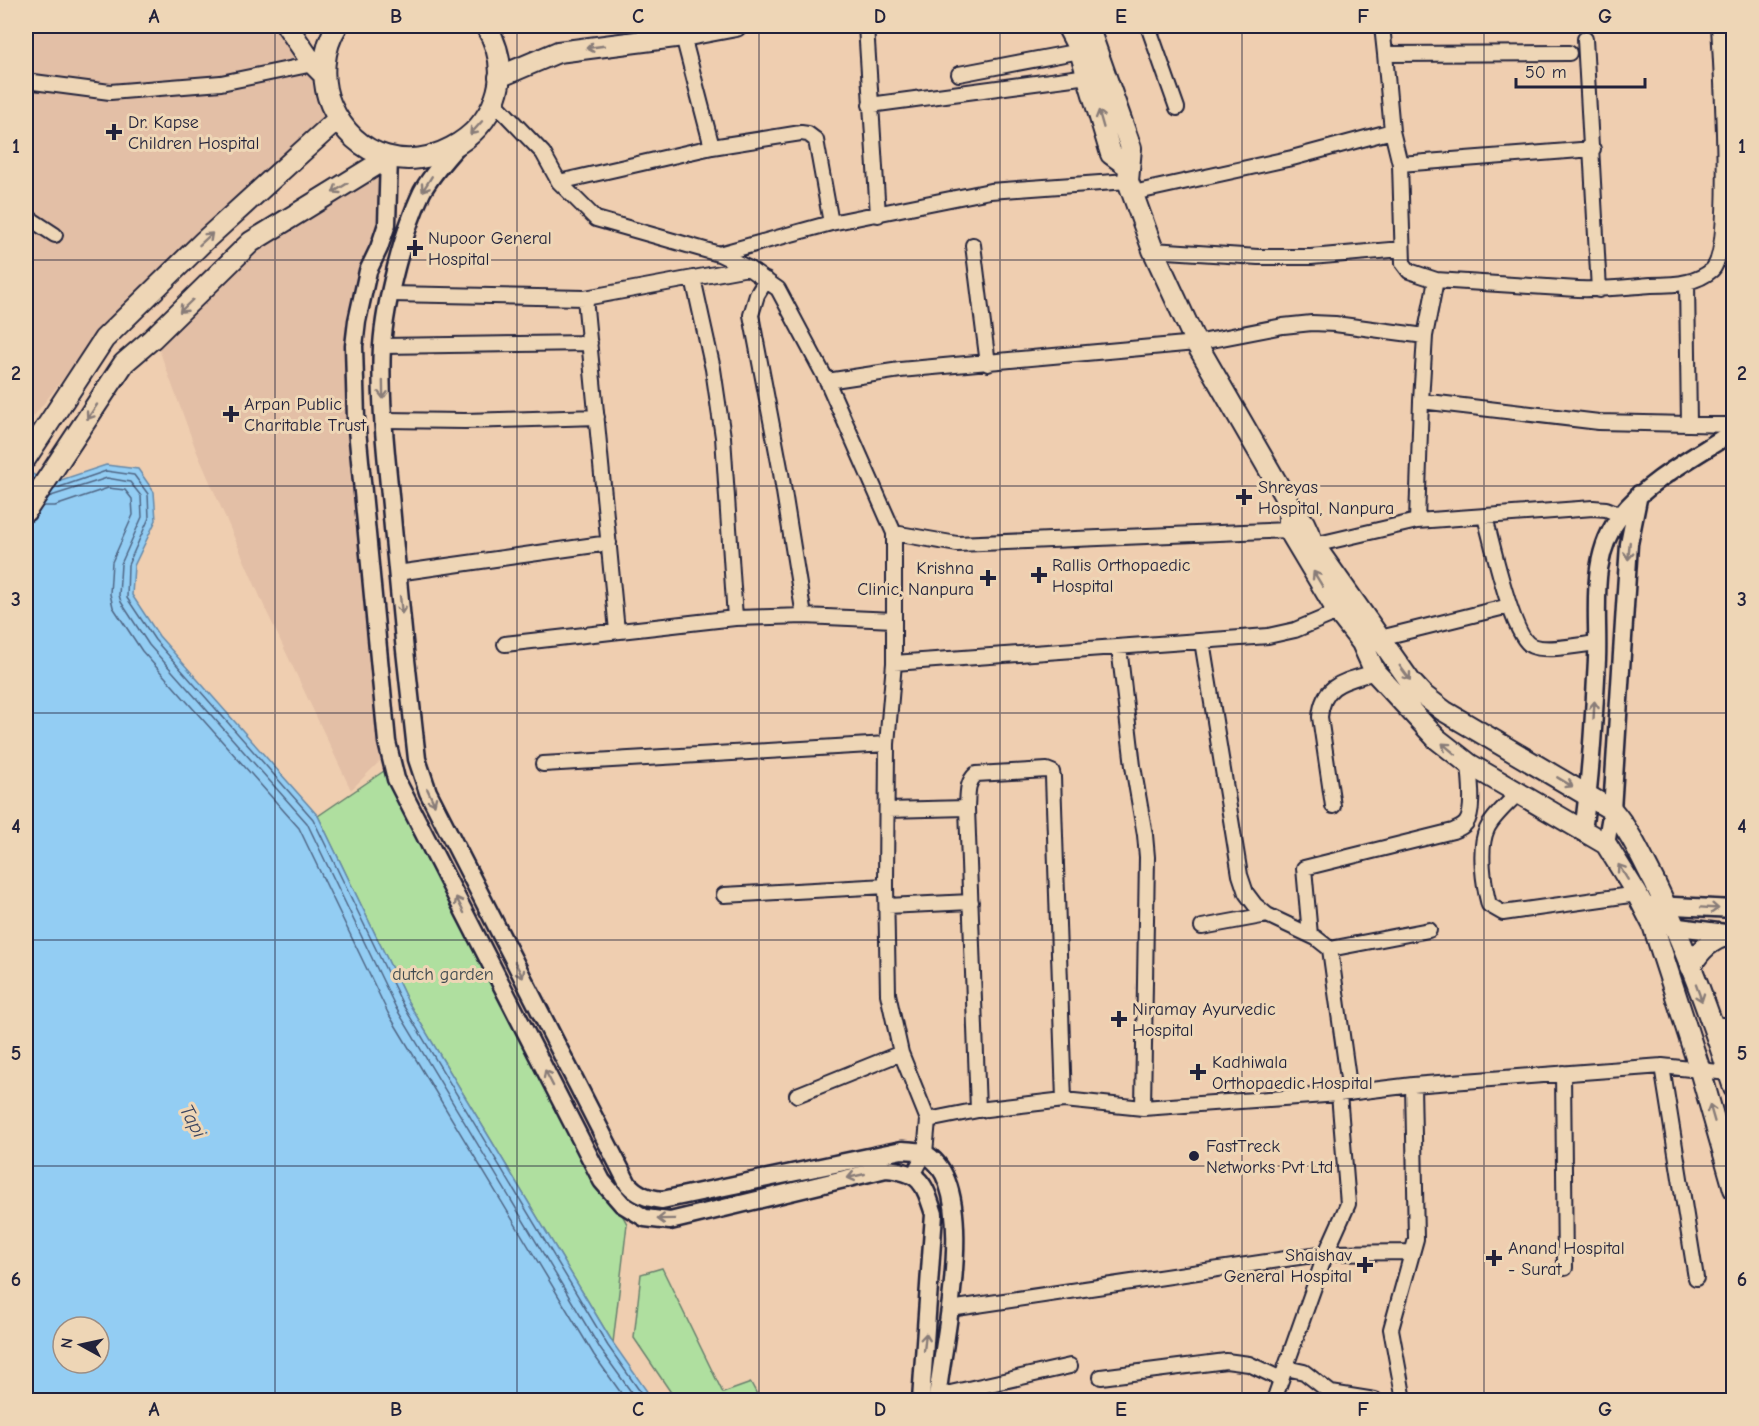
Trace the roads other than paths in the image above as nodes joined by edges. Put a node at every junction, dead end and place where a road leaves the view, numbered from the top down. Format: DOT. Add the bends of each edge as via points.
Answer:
graph roads {
  1 [pos="287,26"];
  2 [pos="337,26"];
  3 [pos="486,26"];
  4 [pos="736,26"];
  5 [pos="866,26"];
  6 [pos="1067,26"];
  7 [pos="1088,26"];
  8 [pos="1148,26"];
  9 [pos="1382,26"];
  10 [pos="1719,26"];
  11 [pos="683,36"];
  12 [pos="1585,39"];
  13 [pos="1080,51"];
  14 [pos="1569,53"];
  15 [pos="1385,54"];
  16 [pos="318,70"];
  17 [pos="959,74"];
  18 [pos="499,76"];
  19 [pos="1088,76"];
  20 [pos="26,81"];
  21 [pos="494,102"];
  22 [pos="870,105"];
  23 [pos="1177,108"];
  24 [pos="338,119"];
  25 [pos="1392,131"];
  26 [pos="458,145"];
  27 [pos="712,147"];
  28 [pos="1593,149"];
  29 [pos="389,157"];
  30 [pos="1400,164"];
  31 [pos="1130,180"];
  32 [pos="559,182"];
  33 [pos="1729,208"];
  34 [pos="878,215"];
  35 [pos="26,216"];
  36 [pos="831,224"];
  37 [pos="55,235"];
  38 [pos="973,245"];
  39 [pos="1402,249"];
  40 [pos="1152,250"];
  41 [pos="719,254"];
  42 [pos="748,268"];
  43 [pos="693,278"];
  44 [pos="766,280"];
  45 [pos="1436,280"];
  46 [pos="1687,283"];
  47 [pos="1599,290"];
  48 [pos="390,294"];
  49 [pos="585,298"];
  50 [pos="1425,336"];
  51 [pos="590,343"];
  52 [pos="1196,343"];
  53 [pos="382,346"];
  54 [pos="988,363"];
  55 [pos="826,381"];
  56 [pos="1420,401"];
  57 [pos="597,417"];
  58 [pos="384,420"];
  59 [pos="1689,424"];
  60 [pos="1734,425"];
  61 [pos="1734,431"];
  62 [pos="26,458"];
  63 [pos="1289,504"];
  64 [pos="26,511"];
  65 [pos="1485,518"];
  66 [pos="1628,518"];
  67 [pos="1417,521"];
  68 [pos="1289,530"];
  69 [pos="894,533"];
  70 [pos="609,543"];
  71 [pos="1314,545"];
  72 [pos="397,573"];
  73 [pos="1509,606"];
  74 [pos="1338,612"];
  75 [pos="804,616"];
  76 [pos="735,618"];
  77 [pos="894,620"];
  78 [pos="617,631"];
  79 [pos="1202,641"];
  80 [pos="1371,641"];
  81 [pos="1597,643"];
  82 [pos="506,644"];
  83 [pos="1119,647"];
  84 [pos="894,663"];
  85 [pos="1375,672"];
  86 [pos="887,744"];
  87 [pos="543,764"];
  88 [pos="1469,764"];
  89 [pos="1518,793"];
  90 [pos="1588,796"];
  91 [pos="1333,806"];
  92 [pos="968,808"];
  93 [pos="887,810"];
  94 [pos="1612,810"];
  95 [pos="1469,818"];
  96 [pos="1487,829"];
  97 [pos="1584,831"];
  98 [pos="1606,844"];
  99 [pos="886,886"];
  100 [pos="724,895"];
  101 [pos="1640,900"];
  102 [pos="971,902"];
  103 [pos="1665,905"];
  104 [pos="887,906"];
  105 [pos="1734,909"];
  106 [pos="1267,915"];
  107 [pos="1653,925"];
  108 [pos="1676,926"];
  109 [pos="1202,927"];
  110 [pos="1429,930"];
  111 [pos="1733,934"];
  112 [pos="1310,935"];
  113 [pos="1330,949"];
  114 [pos="1690,967"];
  115 [pos="1710,1024"];
  116 [pos="1734,1026"];
  117 [pos="901,1053"];
  118 [pos="1662,1066"];
  119 [pos="1700,1070"];
  120 [pos="1563,1073"];
  121 [pos="1732,1083"];
  122 [pos="1413,1085"];
  123 [pos="1344,1093"];
  124 [pos="797,1095"];
  125 [pos="1064,1100"];
  126 [pos="1143,1108"];
  127 [pos="978,1110"];
  128 [pos="928,1120"];
  129 [pos="925,1154"];
  130 [pos="913,1175"];
  131 [pos="1734,1189"];
  132 [pos="1412,1252"];
  133 [pos="1326,1253"];
  134 [pos="1565,1268"];
  135 [pos="1696,1278"];
  136 [pos="950,1309"];
  137 [pos="1070,1366"];
  138 [pos="1283,1373"];
  139 [pos="1101,1377"];
  140 [pos="932,1399"];
  141 [pos="1274,1401"];
  142 [pos="1375,1401"];
  143 [pos="1404,1401"];
  1 -- 16 [label="main road"];
  2 -- 16 [label="main road"];
  3 -- 18 [label="main road" via="498,56"];
  4 -- 11 [label="main road"];
  5 -- 22 [label="street"];
  6 -- 13 [label="main road"];
  7 -- 31 [label="main road" via="1131,148"];
  8 -- 23 [label="street"];
  9 -- 15 [label="street"];
  10 -- 33 [label="street"];
  11 -- 18 [label="main road, one-way" via="558,52"];
  11 -- 27 [label="street"];
  12 -- 28 [label="street"];
  13 -- 17 [label="street"];
  13 -- 19 [label="main road"];
  14 -- 15 [label="street"];
  15 -- 25 [label="street"];
  16 -- 20 [label="street" via="110,92"];
  16 -- 24 [label="main road"];
  18 -- 21 [label="main road"];
  19 -- 22 [label="street"];
  31 -- 19 [label="main road, one-way" via="1111,154"];
  21 -- 26 [label="main road, one-way" via="477,129"];
  21 -- 32 [label="street" via="543,153"];
  22 -- 34 [label="street"];
  24 -- 29 [label="main road" via="351,136"];
  62 -- 24 [label="main road, one-way" via="104,339"];
  25 -- 30 [label="street"];
  25 -- 31 [label="street" via="1292,158"];
  26 -- 29 [label="main road" via="438,155 414,159"];
  26 -- 48 [label="street, one-way" via="422,192"];
  27 -- 32 [label="street"];
  27 -- 36 [label="street" via="808,134 816,140"];
  28 -- 30 [label="street"];
  28 -- 47 [label="street"];
  29 -- 64 [label="main road, one-way" via="251,242 124,363"];
  130 -- 29 [label="street, one-way" via="886,1169 670,1221 645,1218 622,1204 602,1181 424,836 396,779 387,742 356,419 357,321 368,271 387,224"];
  30 -- 39 [label="street"];
  31 -- 34 [label="street" via="990,191"];
  31 -- 40 [label="main road"];
  32 -- 41 [label="street" via="596,219"];
  33 -- 46 [label="street" via="1713,269"];
  34 -- 36 [label="street"];
  35 -- 37 [label="street"];
  36 -- 41 [label="street"];
  38 -- 54 [label="street"];
  39 -- 40 [label="street" via="1311,257"];
  39 -- 45 [label="street" via="1403,263 1409,271"];
  40 -- 52 [label="main road"];
  41 -- 42 [label="street"];
  42 -- 43 [label="street"];
  42 -- 44 [label="street"];
  43 -- 49 [label="street"];
  43 -- 76 [label="street" via="723,436"];
  44 -- 55 [label="street" via="778,290"];
  44 -- 75 [label="street" via="751,315"];
  45 -- 47 [label="street"];
  45 -- 50 [label="street"];
  46 -- 47 [label="street"];
  46 -- 59 [label="street"];
  48 -- 49 [label="street"];
  48 -- 53 [label="street"];
  49 -- 51 [label="street"];
  50 -- 52 [label="street" via="1312,323"];
  50 -- 56 [label="street"];
  51 -- 53 [label="street"];
  51 -- 57 [label="street"];
  52 -- 54 [label="street"];
  52 -- 63 [label="main road"];
  53 -- 58 [label="street, one-way"];
  54 -- 55 [label="street"];
  55 -- 69 [label="street"];
  56 -- 59 [label="street" via="1599,422"];
  56 -- 67 [label="street"];
  57 -- 58 [label="street"];
  57 -- 70 [label="street"];
  58 -- 72 [label="street"];
  59 -- 60 [label="street"];
  61 -- 66 [label="street" via="1639,494"];
  63 -- 68 [label="main road"];
  63 -- 71 [label="main road"];
  65 -- 66 [label="street" via="1593,508"];
  65 -- 67 [label="street"];
  65 -- 73 [label="street"];
  66 -- 81 [label="street" via="1608,534 1599,564"];
  66 -- 94 [label="street, one-way"];
  67 -- 71 [label="street"];
  68 -- 69 [label="street" via="957,544"];
  68 -- 71 [label="street"];
  74 -- 68 [label="main road, one-way"];
  69 -- 77 [label="street"];
  70 -- 72 [label="street"];
  70 -- 78 [label="street"];
  71 -- 80 [label="main road"];
  72 -- 129 [label="street, one-way" via="417,759 425,784 634,1191 662,1200 902,1150"];
  73 -- 80 [label="street"];
  73 -- 81 [label="street" via="1530,646"];
  74 -- 79 [label="street" via="1295,630 1268,636"];
  74 -- 80 [label="main road"];
  75 -- 76 [label="street"];
  75 -- 77 [label="street"];
  76 -- 78 [label="street"];
  77 -- 84 [label="street"];
  78 -- 82 [label="street"];
  79 -- 83 [label="street"];
  79 -- 106 [label="street" via="1240,875 1246,893"];
  80 -- 85 [label="main road"];
  80 -- 90 [label="main road, one-way" via="1444,711"];
  90 -- 81 [label="street, one-way"];
  83 -- 84 [label="street"];
  83 -- 126 [label="street" via="1147,857"];
  84 -- 86 [label="street"];
  88 -- 85 [label="main road, one-way" via="1437,739"];
  85 -- 91 [label="street" via="1335,685 1325,695 1321,707"];
  86 -- 87 [label="street"];
  86 -- 93 [label="street"];
  88 -- 89 [label="main road"];
  88 -- 95 [label="street"];
  89 -- 96 [label="street"];
  89 -- 97 [label="main road"];
  90 -- 94 [label="main road"];
  90 -- 97 [label="street"];
  92 -- 93 [label="street"];
  92 -- 102 [label="street"];
  92 -- 125 [label="street" via="968,787 976,774 1052,772"];
  93 -- 99 [label="street"];
  94 -- 98 [label="street"];
  94 -- 103 [label="main road" via="1634,842"];
  95 -- 96 [label="street"];
  95 -- 112 [label="street" via="1453,831 1304,868"];
  96 -- 101 [label="street" via="1484,885 1489,905 1503,913"];
  97 -- 98 [label="main road"];
  101 -- 98 [label="main road, one-way"];
  99 -- 100 [label="street"];
  99 -- 104 [label="street"];
  101 -- 103 [label="street"];
  101 -- 107 [label="main road"];
  102 -- 104 [label="street"];
  102 -- 127 [label="street"];
  103 -- 105 [label="street, one-way"];
  103 -- 108 [label="main road"];
  104 -- 117 [label="street" via="888,994"];
  106 -- 109 [label="street"];
  106 -- 112 [label="street"];
  107 -- 108 [label="street"];
  107 -- 119 [label="main road"];
  108 -- 111 [label="street"];
  108 -- 114 [label="main road"];
  110 -- 113 [label="street"];
  111 -- 114 [label="main road" via="1707,944"];
  112 -- 113 [label="street"];
  113 -- 123 [label="street"];
  114 -- 115 [label="main road, one-way"];
  115 -- 116 [label="street"];
  115 -- 121 [label="main road"];
  117 -- 124 [label="street"];
  117 -- 128 [label="street"];
  118 -- 119 [label="street"];
  118 -- 120 [label="street"];
  118 -- 135 [label="street"];
  119 -- 121 [label="street"];
  131 -- 119 [label="main road, one-way"];
  120 -- 122 [label="street"];
  120 -- 134 [label="street"];
  122 -- 123 [label="street"];
  122 -- 132 [label="street" via="1416,1239"];
  123 -- 126 [label="street"];
  123 -- 133 [label="street" via="1348,1204"];
  125 -- 126 [label="street"];
  125 -- 127 [label="street"];
  127 -- 128 [label="street"];
  128 -- 129 [label="street"];
  129 -- 130 [label="street"];
  129 -- 136 [label="street" via="940,1166 946,1178 954,1218 956,1250"];
  140 -- 130 [label="street, one-way" via="934,1214 925,1186"];
  132 -- 133 [label="street"];
  132 -- 143 [label="street" via="1391,1329"];
  133 -- 136 [label="street"];
  133 -- 138 [label="street"];
  136 -- 140 [label="street"];
  137 -- 140 [label="street"];
  138 -- 139 [label="street" via="1226,1361"];
  138 -- 141 [label="street"];
  138 -- 142 [label="street" via="1305,1372 1331,1393"];
}
